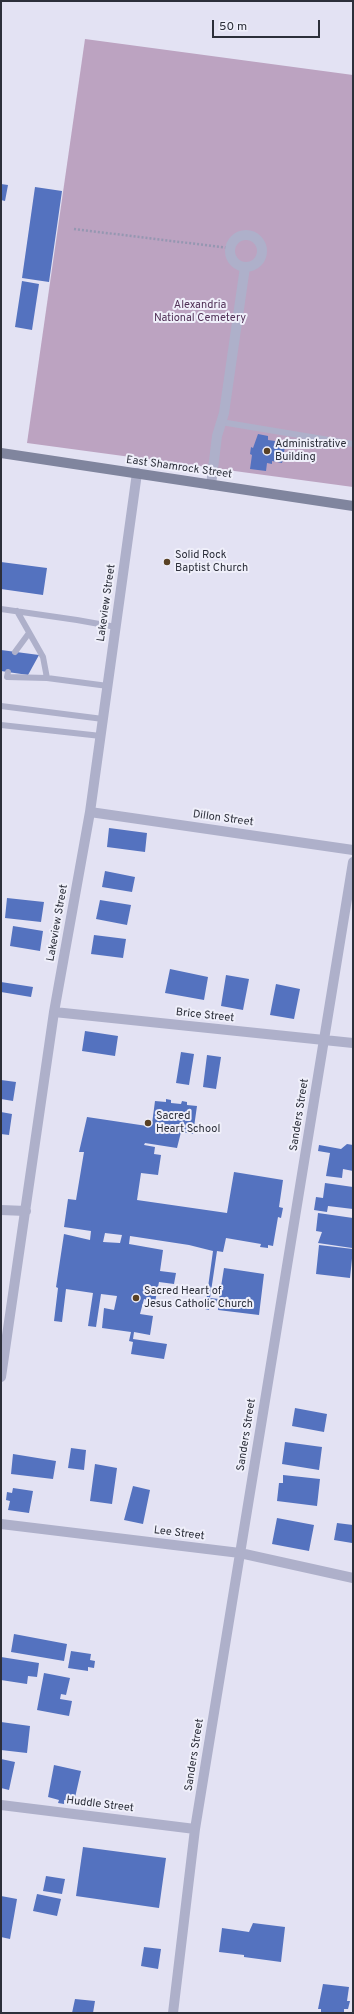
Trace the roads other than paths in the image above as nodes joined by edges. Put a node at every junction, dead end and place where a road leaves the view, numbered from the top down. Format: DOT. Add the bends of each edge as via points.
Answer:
graph roads {
  1 [pos="245,267"];
  2 [pos="221,422"];
  3 [pos="353,444"];
  4 [pos="1,453"];
  5 [pos="137,473"];
  6 [pos="211,485"];
  7 [pos="353,506"];
  8 [pos="1,609"];
  9 [pos="17,611"];
  10 [pos="116,627"];
  11 [pos="29,633"];
  12 [pos="15,652"];
  13 [pos="8,672"];
  14 [pos="46,678"];
  15 [pos="108,686"];
  16 [pos="1,706"];
  17 [pos="103,719"];
  18 [pos="1,725"];
  19 [pos="101,736"];
  20 [pos="90,812"];
  21 [pos="353,850"];
  22 [pos="353,862"];
  23 [pos="54,1012"];
  24 [pos="324,1040"];
  25 [pos="353,1043"];
  26 [pos="1,1210"];
  27 [pos="26,1211"];
  28 [pos="1,1377"];
  29 [pos="1,1524"];
  30 [pos="240,1553"];
  31 [pos="353,1578"];
  32 [pos="1,1805"];
  33 [pos="195,1829"];
  34 [pos="173,2013"];
  1 -- 1 [label="street" via="259,261 262,251 259,241 250,235 240,236 229,248 231,259"];
  1 -- 2 [label="street"];
  2 -- 3 [label="lane"];
  2 -- 6 [label="street"];
  4 -- 5 [label="main road, East Shamrock Street"];
  5 -- 6 [label="main road, East Shamrock Street"];
  5 -- 10 [label="street, Lakeview Street"];
  6 -- 7 [label="main road, East Shamrock Street"];
  8 -- 9 [label="lane"];
  9 -- 10 [label="lane"];
  9 -- 11 [label="lane"];
  10 -- 15 [label="street, Lakeview Street"];
  11 -- 12 [label="lane"];
  11 -- 14 [label="lane" via="43,657"];
  13 -- 14 [label="lane" via="7,677"];
  14 -- 15 [label="lane"];
  15 -- 17 [label="street, Lakeview Street"];
  16 -- 17 [label="lane"];
  17 -- 19 [label="street, Lakeview Street"];
  18 -- 19 [label="lane"];
  19 -- 20 [label="street, Lakeview Street"];
  20 -- 21 [label="street, Dillon Street"];
  20 -- 23 [label="street, Lakeview Street"];
  22 -- 24 [label="street, Sanders Street"];
  23 -- 24 [label="street, Brice Street"];
  23 -- 27 [label="street, Lakeview Street"];
  24 -- 25 [label="street, Brice Street"];
  24 -- 30 [label="street, Sanders Street"];
  26 -- 27 [label="street"];
  27 -- 28 [label="street, Lakeview Street"];
  29 -- 30 [label="street, Lee Street"];
  30 -- 31 [label="street, Lee Street"];
  30 -- 33 [label="street, Sanders Street"];
  32 -- 33 [label="street, Huddle Street"];
  33 -- 34 [label="street, Sanders Street"];
}
